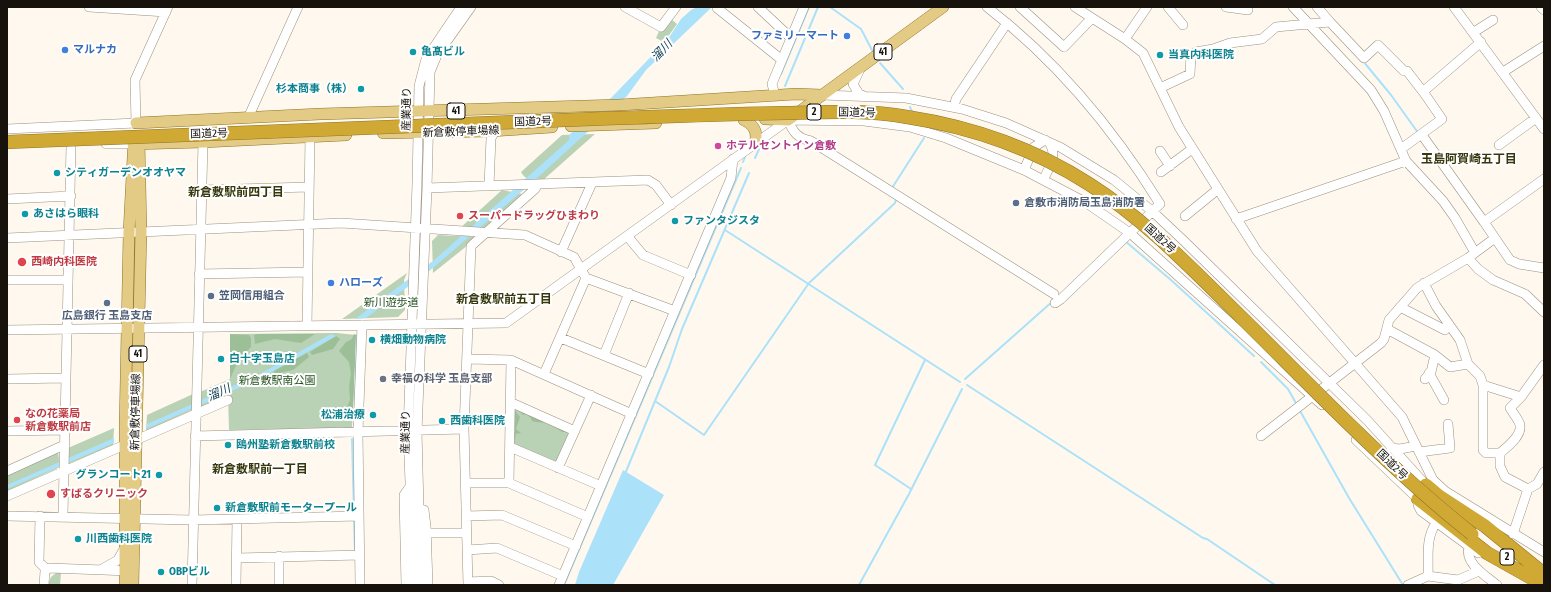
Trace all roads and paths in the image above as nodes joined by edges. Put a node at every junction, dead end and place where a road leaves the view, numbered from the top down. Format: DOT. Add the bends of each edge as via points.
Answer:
graph roads {
  1 [pos="90,7"];
  2 [pos="298,7"];
  3 [pos="461,7"];
  4 [pos="471,7"];
  5 [pos="625,7"];
  6 [pos="676,7"];
  7 [pos="758,7"];
  8 [pos="804,7"];
  9 [pos="943,7"];
  10 [pos="987,7"];
  11 [pos="1020,7"];
  12 [pos="1075,7"];
  13 [pos="1147,7"];
  14 [pos="1168,7"];
  15 [pos="1226,7"];
  16 [pos="1293,7"];
  17 [pos="1317,7"];
  18 [pos="1454,7"];
  19 [pos="1541,7"];
  20 [pos="717,8"];
  21 [pos="167,10"];
  22 [pos="1248,10"];
  23 [pos="1544,10"];
  24 [pos="1092,18"];
  25 [pos="1493,20"];
  26 [pos="1329,22"];
  27 [pos="1007,23"];
  28 [pos="1183,25"];
  29 [pos="1311,25"];
  30 [pos="1474,32"];
  31 [pos="791,38"];
  32 [pos="1125,38"];
  33 [pos="1481,42"];
  34 [pos="1543,47"];
  35 [pos="782,60"];
  36 [pos="860,69"];
  37 [pos="1503,72"];
  38 [pos="1160,88"];
  39 [pos="1424,93"];
  40 [pos="822,95"];
  41 [pos="775,96"];
  42 [pos="864,96"];
  43 [pos="719,100"];
  44 [pos="576,106"];
  45 [pos="954,107"];
  46 [pos="507,109"];
  47 [pos="423,112"];
  48 [pos="248,118"];
  49 [pos="1536,118"];
  50 [pos="719,120"];
  51 [pos="744,120"];
  52 [pos="788,120"];
  53 [pos="136,123"];
  54 [pos="575,126"];
  55 [pos="7,129"];
  56 [pos="1544,129"];
  57 [pos="495,131"];
  58 [pos="423,133"];
  59 [pos="1422,135"];
  60 [pos="310,137"];
  61 [pos="1047,141"];
  62 [pos="7,142"];
  63 [pos="203,142"];
  64 [pos="755,143"];
  65 [pos="136,144"];
  66 [pos="71,145"];
  67 [pos="1499,145"];
  68 [pos="7,148"];
  69 [pos="1192,149"];
  70 [pos="1401,149"];
  71 [pos="1160,151"];
  72 [pos="733,159"];
  73 [pos="1406,161"];
  74 [pos="1170,166"];
  75 [pos="1024,170"];
  76 [pos="1161,172"];
  77 [pos="1044,179"];
  78 [pos="1544,179"];
  79 [pos="592,183"];
  80 [pos="538,184"];
  81 [pos="309,186"];
  82 [pos="489,186"];
  83 [pos="428,188"];
  84 [pos="201,190"];
  85 [pos="1217,190"];
  86 [pos="71,196"];
  87 [pos="7,199"];
  88 [pos="671,205"];
  89 [pos="1152,211"];
  90 [pos="1184,216"];
  91 [pos="1236,219"];
  92 [pos="1484,222"];
  93 [pos="310,225"];
  94 [pos="415,228"];
  95 [pos="426,229"];
  96 [pos="200,230"];
  97 [pos="141,231"];
  98 [pos="129,232"];
  99 [pos="482,233"];
  100 [pos="69,236"];
  101 [pos="628,237"];
  102 [pos="1125,237"];
  103 [pos="7,238"];
  104 [pos="1493,239"];
  105 [pos="561,252"];
  106 [pos="1471,255"];
  107 [pos="1544,268"];
  108 [pos="581,269"];
  109 [pos="308,272"];
  110 [pos="199,274"];
  111 [pos="691,275"];
  112 [pos="1219,276"];
  113 [pos="586,278"];
  114 [pos="7,280"];
  115 [pos="68,280"];
  116 [pos="1424,283"];
  117 [pos="1196,292"];
  118 [pos="629,293"];
  119 [pos="1400,307"];
  120 [pos="675,311"];
  121 [pos="1544,312"];
  122 [pos="412,324"];
  123 [pos="422,324"];
  124 [pos="468,324"];
  125 [pos="307,326"];
  126 [pos="362,326"];
  127 [pos="198,327"];
  128 [pos="127,328"];
  129 [pos="138,328"];
  130 [pos="1387,329"];
  131 [pos="7,330"];
  132 [pos="67,330"];
  133 [pos="1445,330"];
  134 [pos="561,338"];
  135 [pos="604,355"];
  136 [pos="1435,355"];
  137 [pos="467,359"];
  138 [pos="511,360"];
  139 [pos="1354,363"];
  140 [pos="1468,364"];
  141 [pos="1544,365"];
  142 [pos="544,374"];
  143 [pos="649,374"];
  144 [pos="66,378"];
  145 [pos="7,379"];
  146 [pos="1328,384"];
  147 [pos="1483,385"];
  148 [pos="591,395"];
  149 [pos="1311,396"];
  150 [pos="1521,397"];
  151 [pos="228,400"];
  152 [pos="1444,400"];
  153 [pos="510,402"];
  154 [pos="196,411"];
  155 [pos="632,414"];
  156 [pos="1448,424"];
  157 [pos="464,429"];
  158 [pos="65,430"];
  159 [pos="7,431"];
  160 [pos="413,431"];
  161 [pos="575,431"];
  162 [pos="358,432"];
  163 [pos="195,436"];
  164 [pos="1261,436"];
  165 [pos="136,440"];
  166 [pos="125,445"];
  167 [pos="510,447"];
  168 [pos="1392,448"];
  169 [pos="1417,449"];
  170 [pos="64,450"];
  171 [pos="1500,454"];
  172 [pos="64,468"];
  173 [pos="558,468"];
  174 [pos="7,471"];
  175 [pos="1544,472"];
  176 [pos="509,483"];
  177 [pos="465,484"];
  178 [pos="1541,484"];
  179 [pos="414,485"];
  180 [pos="1426,485"];
  181 [pos="601,486"];
  182 [pos="1528,489"];
  183 [pos="7,496"];
  184 [pos="1418,499"];
  185 [pos="7,516"];
  186 [pos="40,516"];
  187 [pos="63,516"];
  188 [pos="359,516"];
  189 [pos="466,516"];
  190 [pos="588,517"];
  191 [pos="129,518"];
  192 [pos="236,519"];
  193 [pos="192,520"];
  194 [pos="1436,523"];
  195 [pos="466,533"];
  196 [pos="427,534"];
  197 [pos="1513,534"];
  198 [pos="576,546"];
  199 [pos="124,547"];
  200 [pos="1469,547"];
  201 [pos="1542,549"];
  202 [pos="467,550"];
  203 [pos="360,555"];
  204 [pos="279,556"];
  205 [pos="237,558"];
  206 [pos="46,569"];
  207 [pos="97,570"];
  208 [pos="129,571"];
  209 [pos="1479,571"];
  210 [pos="1544,574"];
  211 [pos="563,576"];
  212 [pos="1428,576"];
  213 [pos="1544,578"];
  214 [pos="468,584"];
  215 [pos="44,585"];
  216 [pos="125,585"];
  217 [pos="133,585"];
  218 [pos="192,585"];
  219 [pos="236,585"];
  220 [pos="279,585"];
  221 [pos="360,585"];
  222 [pos="406,585"];
  223 [pos="414,585"];
  224 [pos="421,585"];
  225 [pos="428,585"];
  226 [pos="499,585"];
  227 [pos="559,585"];
  228 [pos="1408,585"];
  229 [pos="1497,585"];
  230 [pos="1533,585"];
  231 [pos="1544,585"];
  1 -- 21 [label="street"];
  2 -- 48 [label="street"];
  3 -- 47 [label="street, 産業通り" via="426,59 419,86"];
  4 -- 47 [label="street, 産業通り" via="433,64"];
  5 -- 6 [label="street" via="661,27"];
  7 -- 31 [label="street"];
  8 -- 31 [label="street"];
  9 -- 36 [label="main road, 41"];
  10 -- 27 [label="street"];
  11 -- 24 [label="street" via="1064,46"];
  12 -- 24 [label="street"];
  13 -- 32 [label="street"];
  14 -- 28 [label="street"];
  15 -- 22 [label="street"];
  16 -- 29 [label="street"];
  17 -- 26 [label="street"];
  18 -- 30 [label="street"];
  19 -- 23 [label="street"];
  20 -- 35 [label="street"];
  21 -- 53 [label="street" via="135,80"];
  24 -- 32 [label="street"];
  25 -- 30 [label="street"];
  26 -- 29 [label="street"];
  26 -- 39 [label="street" via="1364,58 1378,45 1404,71 1407,71"];
  27 -- 45 [label="street" via="956,99"];
  27 -- 89 [label="street" via="1048,60 1125,151 1160,204"];
  29 -- 38 [label="street" via="1276,27 1262,39 1230,43 1213,50 1196,52 1191,56 1190,74"];
  29 -- 70 [label="street" via="1372,90"];
  30 -- 33 [label="street"];
  31 -- 35 [label="street"];
  32 -- 38 [label="street" via="1143,53"];
  33 -- 37 [label="street"];
  33 -- 39 [label="street"];
  34 -- 37 [label="street"];
  35 -- 41 [label="street" via="772,84"];
  36 -- 40 [label="main road, 41"];
  36 -- 42 [label="street" via="853,84 859,94"];
  37 -- 49 [label="street"];
  38 -- 69 [label="street"];
  39 -- 59 [label="street" via="1442,119"];
  40 -- 41 [label="main road, 新倉敷停車場線 / 41"];
  40 -- 42 [label="street"];
  40 -- 52 [label="main road, 41"];
  41 -- 43 [label="main road, 新倉敷停車場線 / 41"];
  41 -- 52 [label="main road"];
  42 -- 45 [label="street" via="906,98"];
  43 -- 44 [label="main road, 新倉敷停車場線 / 41"];
  43 -- 50 [label="main road"];
  44 -- 46 [label="main road, 新倉敷停車場線 / 41"];
  44 -- 54 [label="main road"];
  45 -- 61 [label="street" via="994,119"];
  46 -- 47 [label="main road, 新倉敷停車場線 / 41"];
  46 -- 57 [label="main road"];
  47 -- 48 [label="main road, 新倉敷停車場線 / 41"];
  47 -- 58 [label="street, 産業通り"];
  48 -- 53 [label="main road, 新倉敷停車場線 / 41"];
  49 -- 56 [label="street"];
  49 -- 67 [label="street"];
  50 -- 51 [label="main road, 新倉敷停車場線 / 41"];
  50 -- 54 [label="main road, 新倉敷停車場線 / 41"];
  51 -- 52 [label="main road, 新倉敷停車場線 / 41"];
  51 -- 64 [label="main road" via="756,130"];
  52 -- 64 [label="street"];
  52 -- 75 [label="street" via="864,121 910,127 946,138"];
  52 -- 102 [label="street" via="794,133 801,139 810,141 890,191 1054,299 1061,299"];
  53 -- 55 [label="street"];
  53 -- 65 [label="main road, 新倉敷停車場線 / 41"];
  54 -- 57 [label="main road, 新倉敷停車場線 / 41"];
  57 -- 58 [label="main road, 新倉敷停車場線 / 41"];
  57 -- 82 [label="street" via="491,138"];
  58 -- 60 [label="main road, 新倉敷停車場線 / 41"];
  58 -- 83 [label="street, 産業通り"];
  58 -- 94 [label="street, 産業通り"];
  59 -- 70 [label="street"];
  59 -- 92 [label="street"];
  60 -- 63 [label="main road, 新倉敷停車場線 / 41"];
  60 -- 81 [label="street"];
  61 -- 75 [label="street" via="1034,147"];
  61 -- 77 [label="street" via="1054,150 1054,155"];
  61 -- 89 [label="street" via="1114,180"];
  62 -- 213 [label="highway, 国道2号 / 2, bridge" via="853,112 902,116 971,130 1047,161 1092,186 1126,210 1190,266 1396,470 1434,504 1472,534"];
  63 -- 65 [label="main road, 新倉敷停車場線 / 41"];
  63 -- 84 [label="street"];
  64 -- 72 [label="street"];
  65 -- 66 [label="street"];
  65 -- 97 [label="main road, 新倉敷停車場線 / 41"];
  65 -- 98 [label="main road, 新倉敷停車場線 / 41"];
  66 -- 68 [label="street"];
  66 -- 86 [label="street"];
  69 -- 74 [label="street"];
  69 -- 85 [label="street"];
  70 -- 73 [label="street"];
  71 -- 74 [label="street"];
  72 -- 88 [label="street"];
  72 -- 111 [label="street" via="731,178"];
  73 -- 91 [label="street"];
  73 -- 106 [label="street" via="1455,218"];
  74 -- 76 [label="street"];
  75 -- 77 [label="street"];
  77 -- 102 [label="street" via="1085,202"];
  78 -- 92 [label="street"];
  79 -- 80 [label="street"];
  79 -- 88 [label="street" via="648,180 656,185"];
  79 -- 105 [label="street"];
  80 -- 82 [label="street"];
  80 -- 99 [label="street"];
  81 -- 84 [label="street"];
  81 -- 93 [label="street"];
  82 -- 83 [label="street"];
  83 -- 95 [label="street, 産業通り"];
  84 -- 96 [label="street"];
  85 -- 90 [label="street"];
  85 -- 91 [label="street"];
  86 -- 87 [label="street"];
  86 -- 100 [label="street"];
  88 -- 101 [label="street"];
  89 -- 102 [label="street"];
  89 -- 112 [label="street"];
  91 -- 139 [label="street" via="1271,269"];
  92 -- 104 [label="street"];
  93 -- 94 [label="street"];
  93 -- 96 [label="street"];
  93 -- 109 [label="street"];
  94 -- 95 [label="street"];
  94 -- 122 [label="street, 産業通り"];
  95 -- 99 [label="street"];
  95 -- 123 [label="street, 産業通り"];
  96 -- 97 [label="street"];
  96 -- 110 [label="street"];
  97 -- 98 [label="street"];
  97 -- 129 [label="main road, 新倉敷停車場線 / 41"];
  98 -- 100 [label="street"];
  98 -- 128 [label="main road, 新倉敷停車場線 / 41"];
  99 -- 105 [label="street" via="525,235"];
  99 -- 124 [label="street" via="471,246"];
  100 -- 103 [label="street"];
  100 -- 115 [label="street"];
  101 -- 108 [label="street"];
  101 -- 111 [label="street" via="643,255"];
  102 -- 117 [label="street"];
  104 -- 106 [label="street"];
  104 -- 107 [label="street" via="1514,262"];
  105 -- 108 [label="street" via="574,258"];
  106 -- 116 [label="street"];
  106 -- 121 [label="street" via="1478,269 1493,280 1525,294"];
  108 -- 113 [label="street"];
  108 -- 124 [label="street" via="509,322"];
  109 -- 110 [label="street"];
  109 -- 125 [label="street"];
  110 -- 127 [label="street"];
  111 -- 120 [label="street"];
  112 -- 117 [label="street"];
  112 -- 146 [label="street"];
  113 -- 118 [label="street"];
  113 -- 134 [label="street"];
  114 -- 115 [label="street"];
  115 -- 132 [label="street"];
  116 -- 119 [label="street"];
  116 -- 140 [label="street" via="1436,306 1460,340"];
  117 -- 149 [label="street"];
  118 -- 120 [label="street"];
  118 -- 135 [label="street"];
  119 -- 130 [label="street" via="1389,320"];
  119 -- 133 [label="street"];
  120 -- 143 [label="street"];
  122 -- 123 [label="street"];
  122 -- 126 [label="street"];
  122 -- 160 [label="street, 産業通り"];
  123 -- 124 [label="street"];
  123 -- 160 [label="street, 産業通り"];
  124 -- 137 [label="street"];
  125 -- 126 [label="street"];
  125 -- 127 [label="street"];
  126 -- 162 [label="street"];
  127 -- 129 [label="street"];
  127 -- 154 [label="street"];
  128 -- 129 [label="street"];
  128 -- 132 [label="street"];
  128 -- 166 [label="main road, 新倉敷停車場線 / 41"];
  129 -- 165 [label="main road, 新倉敷停車場線 / 41"];
  130 -- 136 [label="street"];
  130 -- 139 [label="street" via="1381,343"];
  131 -- 132 [label="street"];
  132 -- 144 [label="street"];
  134 -- 135 [label="street"];
  134 -- 142 [label="street"];
  135 -- 143 [label="street"];
  136 -- 140 [label="street" via="1450,367"];
  136 -- 152 [label="street" via="1427,376"];
  137 -- 138 [label="street"];
  137 -- 157 [label="street"];
  138 -- 142 [label="street"];
  138 -- 153 [label="street"];
  139 -- 146 [label="street"];
  139 -- 169 [label="street" via="1402,417"];
  140 -- 147 [label="street" via="1480,376"];
  141 -- 150 [label="street"];
  142 -- 148 [label="street"];
  143 -- 155 [label="street"];
  144 -- 145 [label="street"];
  144 -- 158 [label="street"];
  146 -- 149 [label="street"];
  146 -- 168 [label="street" via="1367,420"];
  147 -- 150 [label="street"];
  147 -- 171 [label="street" via="1483,450 1486,453"];
  148 -- 155 [label="street"];
  148 -- 161 [label="street"];
  149 -- 164 [label="street"];
  149 -- 184 [label="street"];
  150 -- 171 [label="street" via="1510,408 1520,425 1519,433"];
  151 -- 154 [label="street"];
  153 -- 161 [label="street"];
  153 -- 167 [label="street"];
  154 -- 163 [label="street"];
  154 -- 165 [label="street"];
  155 -- 181 [label="street"];
  156 -- 169 [label="street" via="1450,448"];
  157 -- 160 [label="street"];
  157 -- 177 [label="street"];
  158 -- 159 [label="street"];
  158 -- 170 [label="street"];
  160 -- 162 [label="street"];
  160 -- 179 [label="street, 産業通り"];
  161 -- 173 [label="street"];
  162 -- 163 [label="street"];
  162 -- 188 [label="street"];
  163 -- 193 [label="street"];
  165 -- 166 [label="street"];
  165 -- 191 [label="main road, 新倉敷停車場線 / 41"];
  166 -- 172 [label="street"];
  166 -- 191 [label="main road, 新倉敷停車場線 / 41"];
  167 -- 173 [label="street"];
  167 -- 176 [label="street"];
  168 -- 169 [label="street"];
  168 -- 180 [label="street"];
  169 -- 180 [label="street"];
  169 -- 197 [label="street" via="1440,488"];
  170 -- 172 [label="street"];
  170 -- 174 [label="street"];
  171 -- 182 [label="street" via="1500,466 1505,477"];
  172 -- 183 [label="street"];
  172 -- 187 [label="street"];
  173 -- 181 [label="street"];
  175 -- 178 [label="street"];
  176 -- 177 [label="street"];
  176 -- 190 [label="street"];
  177 -- 189 [label="street"];
  178 -- 182 [label="street"];
  179 -- 196 [label="street" via="423,494"];
  179 -- 222 [label="street" via="404,494"];
  179 -- 223 [label="street, 産業通り"];
  179 -- 224 [label="street, 産業通り"];
  180 -- 184 [label="street"];
  180 -- 210 [label="highway" via="1485,526"];
  181 -- 190 [label="street"];
  182 -- 197 [label="street"];
  184 -- 194 [label="street" via="1421,511"];
  184 -- 231 [label="highway" via="1487,553"];
  185 -- 186 [label="street"];
  186 -- 187 [label="street"];
  186 -- 206 [label="street" via="39,562"];
  187 -- 191 [label="street"];
  188 -- 192 [label="street"];
  188 -- 203 [label="street"];
  189 -- 195 [label="street"];
  189 -- 198 [label="street" via="502,515"];
  190 -- 198 [label="street"];
  191 -- 193 [label="street"];
  191 -- 199 [label="main road, 新倉敷停車場線 / 41"];
  191 -- 208 [label="main road, 新倉敷停車場線 / 41"];
  192 -- 193 [label="street"];
  192 -- 205 [label="street"];
  193 -- 218 [label="street"];
  194 -- 200 [label="street"];
  194 -- 212 [label="street" via="1431,530 1428,544"];
  195 -- 196 [label="street"];
  195 -- 202 [label="street"];
  196 -- 225 [label="street"];
  197 -- 201 [label="street"];
  198 -- 211 [label="street"];
  199 -- 207 [label="street" via="118,560 107,568"];
  199 -- 208 [label="main road, 新倉敷停車場線 / 41"];
  200 -- 209 [label="street" via="1469,558"];
  200 -- 230 [label="street"];
  202 -- 211 [label="street" via="497,548"];
  202 -- 214 [label="street"];
  203 -- 204 [label="street"];
  203 -- 221 [label="street"];
  204 -- 205 [label="street"];
  204 -- 220 [label="street"];
  205 -- 219 [label="street"];
  206 -- 207 [label="street"];
  206 -- 215 [label="street"];
  207 -- 208 [label="street"];
  208 -- 216 [label="main road, 新倉敷停車場線 / 41"];
  208 -- 217 [label="main road, 新倉敷停車場線 / 41"];
  209 -- 212 [label="street" via="1458,580"];
  209 -- 229 [label="street"];
  211 -- 227 [label="street"];
  212 -- 228 [label="street"];
  214 -- 226 [label="street" via="490,581"];
}
